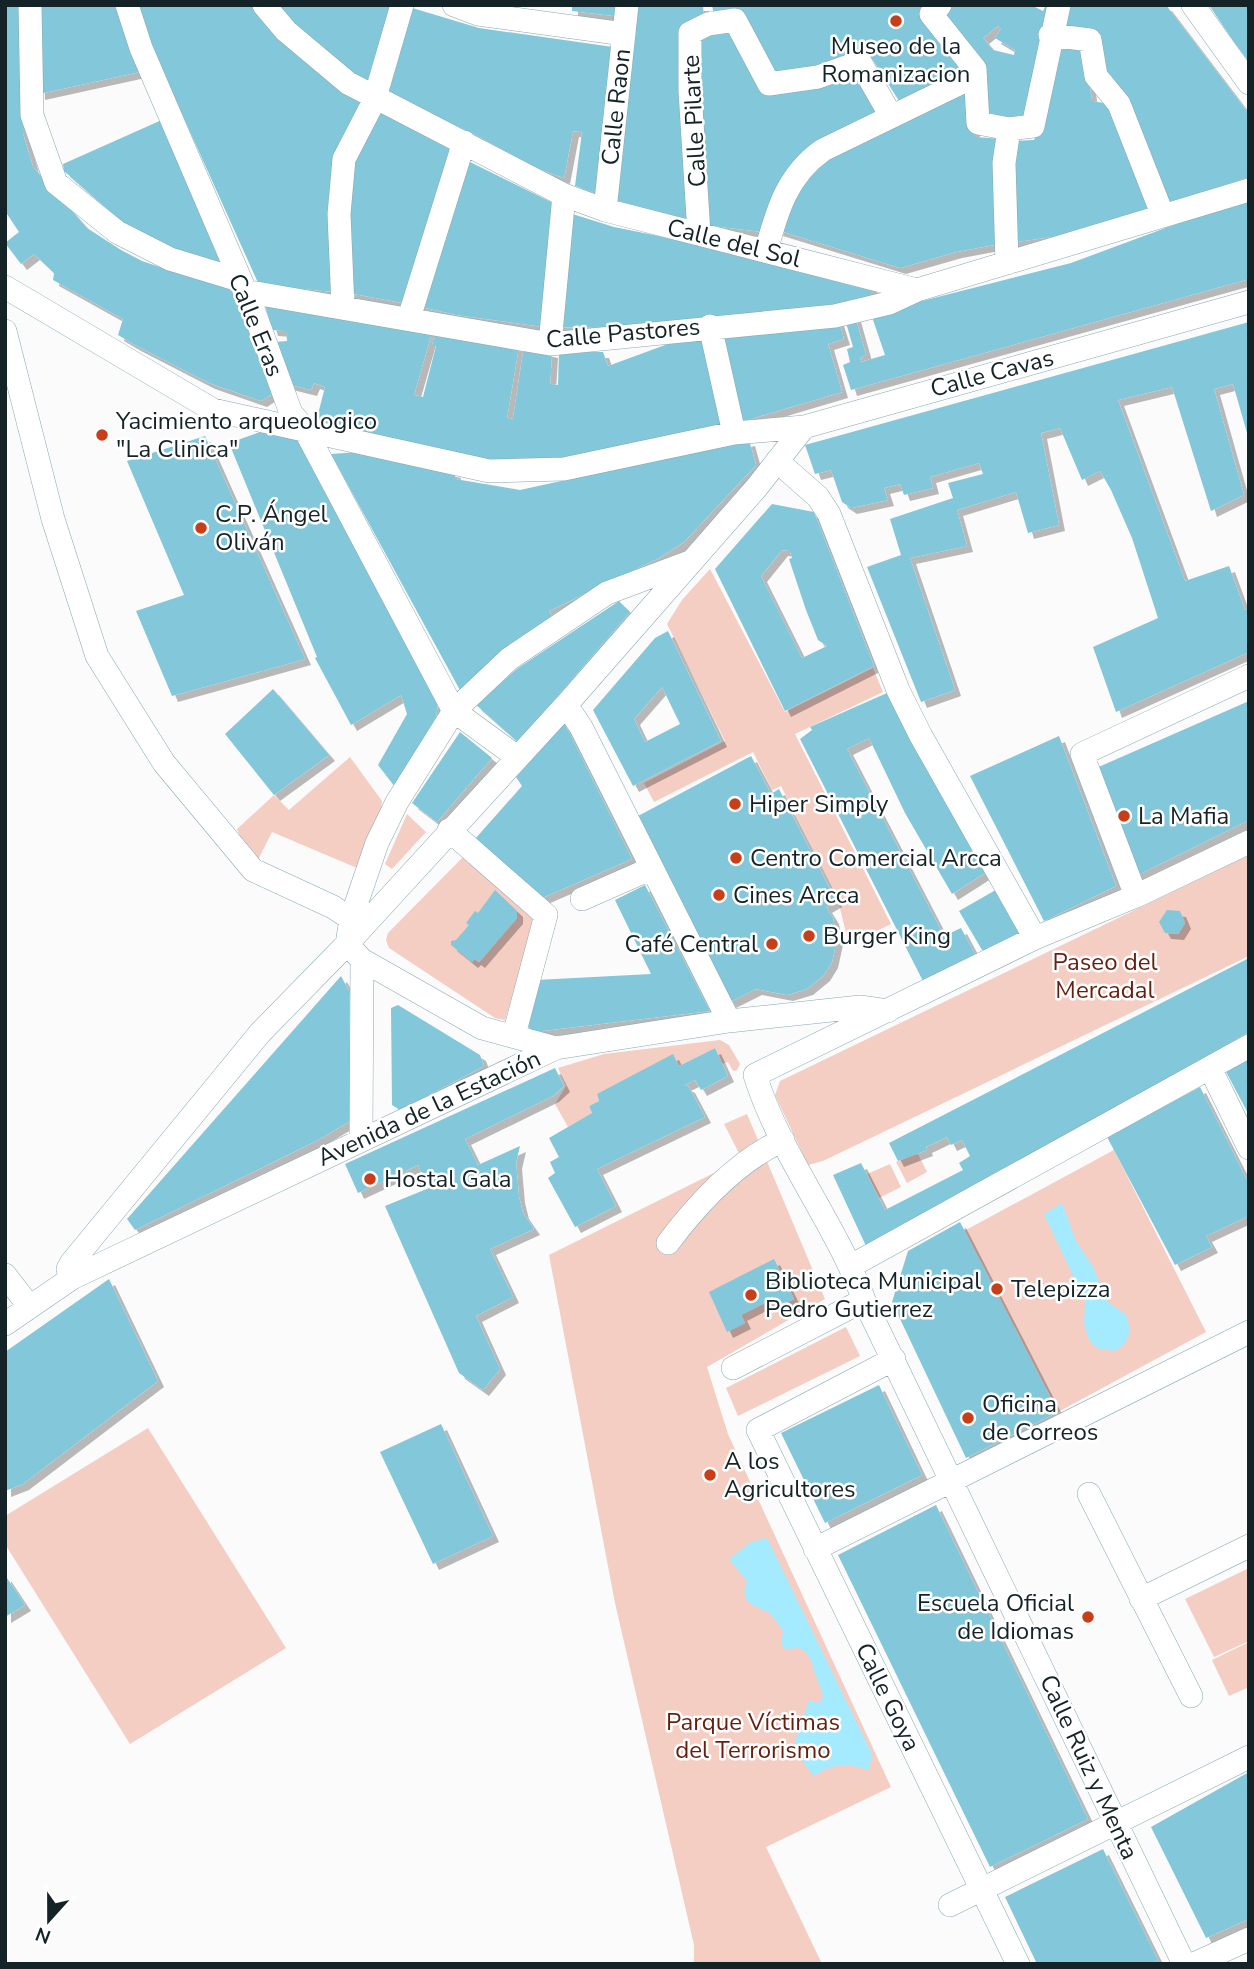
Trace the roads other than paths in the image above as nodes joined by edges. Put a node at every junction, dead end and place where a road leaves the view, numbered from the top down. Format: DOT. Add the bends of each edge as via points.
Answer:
graph roads {
  1 [pos="30,5"];
  2 [pos="127,5"];
  3 [pos="264,5"];
  4 [pos="402,5"];
  5 [pos="454,5"];
  6 [pos="627,5"];
  7 [pos="940,5"];
  8 [pos="1059,5"];
  9 [pos="1193,5"];
  10 [pos="624,34"];
  11 [pos="1050,35"];
  12 [pos="975,76"];
  13 [pos="1249,83"];
  14 [pos="376,95"];
  15 [pos="891,116"];
  16 [pos="1009,129"];
  17 [pos="464,142"];
  18 [pos="1249,190"];
  19 [pos="564,195"];
  20 [pos="605,210"];
  21 [pos="1163,216"];
  22 [pos="699,234"];
  23 [pos="766,251"];
  24 [pos="1007,263"];
  25 [pos="242,285"];
  26 [pos="5,287"];
  27 [pos="917,290"];
  28 [pos="1249,302"];
  29 [pos="343,307"];
  30 [pos="409,318"];
  31 [pos="710,326"];
  32 [pos="5,331"];
  33 [pos="550,344"];
  34 [pos="804,427"];
  35 [pos="304,428"];
  36 [pos="734,433"];
  37 [pos="777,461"];
  38 [pos="693,561"];
  39 [pos="1249,676"];
  40 [pos="566,705"];
  41 [pos="454,711"];
  42 [pos="517,757"];
  43 [pos="449,830"];
  44 [pos="1249,842"];
  45 [pos="650,869"];
  46 [pos="1136,895"];
  47 [pos="582,899"];
  48 [pos="351,919"];
  49 [pos="1035,938"];
  50 [pos="355,952"];
  51 [pos="888,1012"];
  52 [pos="729,1021"];
  53 [pos="514,1035"];
  54 [pos="1249,1046"];
  55 [pos="556,1048"];
  56 [pos="1210,1068"];
  57 [pos="361,1140"];
  58 [pos="783,1140"];
  59 [pos="1249,1148"];
  60 [pos="668,1243"];
  61 [pos="851,1266"];
  62 [pos="5,1275"];
  63 [pos="72,1278"];
  64 [pos="864,1300"];
  65 [pos="29,1306"];
  66 [pos="5,1324"];
  67 [pos="1249,1332"];
  68 [pos="894,1359"];
  69 [pos="733,1368"];
  70 [pos="954,1482"];
  71 [pos="1089,1494"];
  72 [pos="1249,1546"];
  73 [pos="815,1549"];
  74 [pos="1141,1599"];
  75 [pos="1191,1696"];
  76 [pos="1249,1757"];
  77 [pos="1115,1822"];
  78 [pos="984,1890"];
  79 [pos="950,1905"];
  80 [pos="1249,1939"];
  81 [pos="1018,1964"];
  82 [pos="1184,1964"];
  83 [pos="1194,1964"];
  1 -- 25 [label="street, Calle Pastores" via="32,115 55,183 117,232 170,259"];
  2 -- 25 [label="street, Calle Eras"];
  3 -- 14 [label="street, Calle del Sol" via="286,31 348,83"];
  4 -- 14 [label="street"];
  5 -- 10 [label="street" via="478,14"];
  6 -- 10 [label="street, Calle Raon"];
  7 -- 12 [label="street" via="931,14 975,69"];
  8 -- 11 [label="street"];
  9 -- 13 [label="street"];
  10 -- 20 [label="street, Calle Raon"];
  11 -- 16 [label="street" via="1033,126"];
  11 -- 21 [label="street" via="1090,40 1096,76 1119,104"];
  12 -- 15 [label="street"];
  12 -- 16 [label="street" via="978,122"];
  14 -- 17 [label="street, Calle del Sol"];
  14 -- 29 [label="street" via="344,159 339,214"];
  15 -- 22 [label="street, Calle Pilarte" via="860,62 818,77 769,84 735,20 708,24 690,33"];
  15 -- 23 [label="street" via="807,161 778,209"];
  16 -- 24 [label="street" via="1004,163"];
  17 -- 19 [label="street, Calle del Sol"];
  17 -- 30 [label="street"];
  18 -- 21 [label="street"];
  19 -- 20 [label="street, Calle del Sol"];
  19 -- 33 [label="street"];
  20 -- 22 [label="street, Calle del Sol"];
  21 -- 24 [label="street"];
  22 -- 23 [label="street, Calle del Sol"];
  23 -- 27 [label="street, Calle del Sol"];
  24 -- 27 [label="street"];
  25 -- 29 [label="street, Calle Pastores"];
  25 -- 35 [label="street, Calle Eras" via="291,413"];
  26 -- 35 [label="street, Calle Cavas" via="213,410"];
  27 -- 31 [label="street, Calle Pastores" via="889,303 835,316"];
  28 -- 34 [label="street, Calle Cavas"];
  29 -- 30 [label="street, Calle Pastores"];
  30 -- 33 [label="street, Calle Pastores"];
  31 -- 33 [label="street, Calle Pastores"];
  31 -- 36 [label="street"];
  32 -- 48 [label="street" via="53,519 97,656 164,763 253,870"];
  34 -- 36 [label="street, Calle Cavas"];
  34 -- 37 [label="street"];
  35 -- 36 [label="street, Calle Cavas" via="488,471 564,469"];
  35 -- 41 [label="street, Calle Eras"];
  37 -- 38 [label="street"];
  37 -- 49 [label="street" via="818,497 829,514 881,667"];
  38 -- 40 [label="street"];
  38 -- 41 [label="street" via="607,593 509,659"];
  39 -- 46 [label="street" via="1082,754"];
  40 -- 42 [label="street"];
  40 -- 45 [label="street"];
  41 -- 42 [label="street, Calle Eras"];
  41 -- 48 [label="street" via="377,843"];
  42 -- 43 [label="street"];
  43 -- 50 [label="street"];
  43 -- 53 [label="street" via="546,915"];
  44 -- 46 [label="street"];
  45 -- 47 [label="street"];
  45 -- 52 [label="street"];
  46 -- 49 [label="street"];
  48 -- 50 [label="street"];
  49 -- 51 [label="street"];
  50 -- 53 [label="street" via="482,1028"];
  50 -- 57 [label="street"];
  50 -- 63 [label="street" via="260,1033 98,1228 68,1269"];
  51 -- 52 [label="street, Avenida de la Estación" via="860,1007"];
  51 -- 58 [label="street, Calle Ruiz y Menta" via="755,1075"];
  52 -- 55 [label="street, Avenida de la Estación"];
  53 -- 55 [label="street"];
  54 -- 56 [label="street"];
  55 -- 57 [label="street, Avenida de la Estación"];
  56 -- 59 [label="street"];
  56 -- 61 [label="street"];
  57 -- 63 [label="street, Avenida de la Estación"];
  58 -- 60 [label="street" via="760,1150 693,1210"];
  58 -- 61 [label="street, Calle Ruiz y Menta"];
  61 -- 64 [label="street, Calle Ruiz y Menta"];
  62 -- 65 [label="street"];
  63 -- 65 [label="street, Avenida de la Estación"];
  64 -- 68 [label="street, Calle Ruiz y Menta"];
  64 -- 69 [label="street"];
  65 -- 66 [label="street, Avenida de la Estación"];
  67 -- 70 [label="street"];
  68 -- 70 [label="street, Calle Ruiz y Menta"];
  68 -- 73 [label="street, Calle Goya" via="758,1430"];
  70 -- 73 [label="street"];
  70 -- 77 [label="street, Calle Ruiz y Menta"];
  71 -- 74 [label="street"];
  72 -- 74 [label="street"];
  73 -- 78 [label="street, Calle Goya"];
  74 -- 75 [label="street"];
  76 -- 77 [label="street"];
  77 -- 78 [label="street"];
  77 -- 82 [label="street, Calle Ruiz y Menta"];
  78 -- 79 [label="street"];
  78 -- 81 [label="street, Calle Goya"];
  80 -- 83 [label="street"];
}
